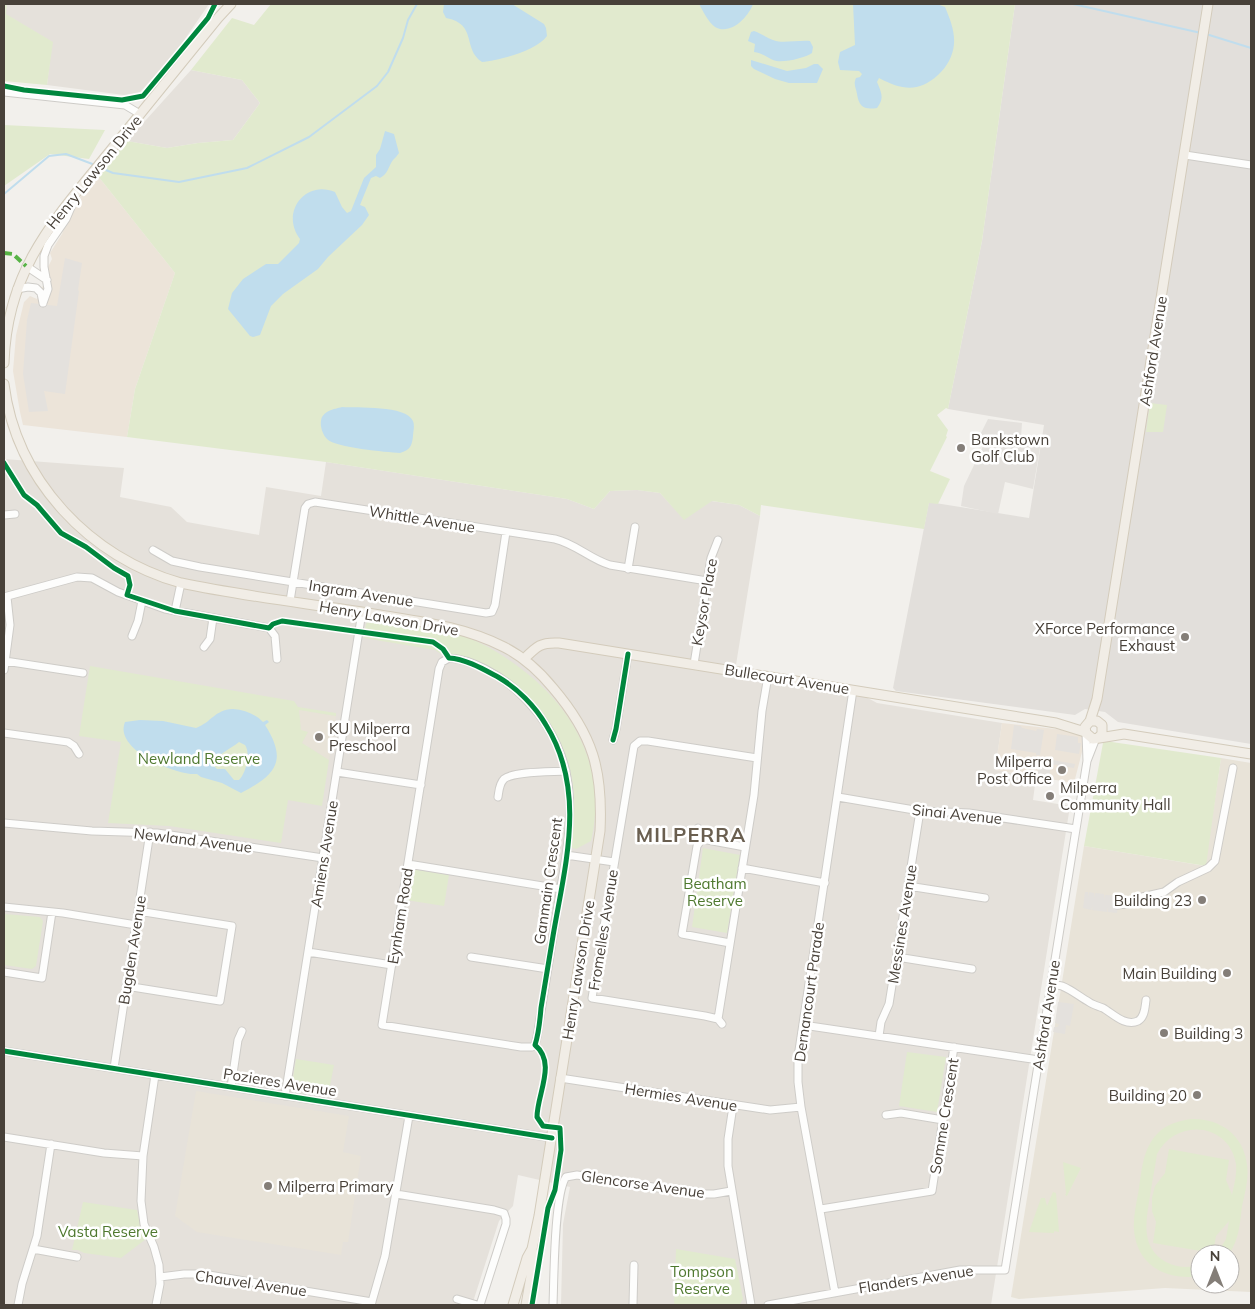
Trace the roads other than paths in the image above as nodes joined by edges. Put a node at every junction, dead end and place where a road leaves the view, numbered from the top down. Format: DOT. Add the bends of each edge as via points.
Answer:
graph roads {
  1 [pos="231,4"];
  2 [pos="1208,4"];
  3 [pos="4,92"];
  4 [pos="140,114"];
  5 [pos="1184,156"];
  6 [pos="1251,165"];
  7 [pos="78,192"];
  8 [pos="26,266"];
  9 [pos="47,280"];
  10 [pos="17,289"];
  11 [pos="4,363"];
  12 [pos="4,384"];
  13 [pos="6,406"];
  14 [pos="15,514"];
  15 [pos="4,515"];
  16 [pos="635,527"];
  17 [pos="506,532"];
  18 [pos="718,540"];
  19 [pos="153,550"];
  20 [pos="628,569"];
  21 [pos="707,581"];
  22 [pos="293,582"];
  23 [pos="181,583"];
  24 [pos="6,597"];
  25 [pos="142,601"];
  26 [pos="290,601"];
  27 [pos="176,611"];
  28 [pos="362,612"];
  29 [pos="213,618"];
  30 [pos="132,636"];
  31 [pos="204,647"];
  32 [pos="628,654"];
  33 [pos="277,658"];
  34 [pos="449,658"];
  35 [pos="524,659"];
  36 [pos="5,661"];
  37 [pos="694,664"];
  38 [pos="4,670"];
  39 [pos="83,673"];
  40 [pos="768,676"];
  41 [pos="853,690"];
  42 [pos="1097,699"];
  43 [pos="1089,722"];
  44 [pos="1056,723"];
  45 [pos="1101,724"];
  46 [pos="4,733"];
  47 [pos="1086,733"];
  48 [pos="1124,734"];
  49 [pos="1097,738"];
  50 [pos="612,740"];
  51 [pos="79,754"];
  52 [pos="1251,754"];
  53 [pos="757,758"];
  54 [pos="1086,761"];
  55 [pos="1233,768"];
  56 [pos="566,771"];
  57 [pos="337,772"];
  58 [pos="420,786"];
  59 [pos="498,797"];
  60 [pos="838,797"];
  61 [pos="920,811"];
  62 [pos="4,823"];
  63 [pos="698,828"];
  64 [pos="1076,829"];
  65 [pos="150,832"];
  66 [pos="702,840"];
  67 [pos="745,847"];
  68 [pos="566,855"];
  69 [pos="323,858"];
  70 [pos="596,859"];
  71 [pos="614,862"];
  72 [pos="408,864"];
  73 [pos="742,868"];
  74 [pos="825,883"];
  75 [pos="908,886"];
  76 [pos="561,889"];
  77 [pos="985,898"];
  78 [pos="1117,905"];
  79 [pos="4,907"];
  80 [pos="138,911"];
  81 [pos="52,912"];
  82 [pos="136,925"];
  83 [pos="730,943"];
  84 [pos="308,952"];
  85 [pos="472,957"];
  86 [pos="898,957"];
  87 [pos="392,966"];
  88 [pos="972,968"];
  89 [pos="548,969"];
  90 [pos="4,972"];
  91 [pos="1051,985"];
  92 [pos="126,986"];
  93 [pos="1146,1000"];
  94 [pos="802,1025"];
  95 [pos="242,1031"];
  96 [pos="879,1036"];
  97 [pos="535,1045"];
  98 [pos="954,1047"];
  99 [pos="4,1051"];
  100 [pos="1039,1060"];
  101 [pos="114,1068"];
  102 [pos="155,1075"];
  103 [pos="560,1078"];
  104 [pos="231,1087"];
  105 [pos="285,1096"];
  106 [pos="733,1106"];
  107 [pos="801,1107"];
  108 [pos="886,1115"];
  109 [pos="409,1116"];
  110 [pos="943,1120"];
  111 [pos="4,1137"];
  112 [pos="552,1138"];
  113 [pos="51,1144"];
  114 [pos="143,1156"];
  115 [pos="731,1191"];
  116 [pos="396,1194"];
  117 [pos="821,1209"];
  118 [pos="33,1249"];
  119 [pos="532,1249"];
  120 [pos="77,1257"];
  121 [pos="634,1265"];
  122 [pos="1005,1270"];
  123 [pos="160,1277"];
  124 [pos="835,1293"];
  125 [pos="457,1298"];
  126 [pos="371,1303"];
  127 [pos="18,1305"];
  128 [pos="156,1305"];
  129 [pos="479,1305"];
  130 [pos="513,1305"];
  131 [pos="526,1305"];
  132 [pos="553,1305"];
  133 [pos="633,1305"];
  134 [pos="751,1305"];
  135 [pos="768,1305"];
  1 -- 4 [label="main road, Henry Lawson Drive"];
  2 -- 5 [label="main road, Ashford Avenue"];
  3 -- 4 [label="street" via="125,105"];
  4 -- 7 [label="main road, Henry Lawson Drive"];
  5 -- 6 [label="street"];
  5 -- 42 [label="main road, Ashford Avenue"];
  7 -- 8 [label="main road, Henry Lawson Drive" via="40,240"];
  7 -- 9 [label="street" via="44,256"];
  8 -- 9 [label="street"];
  8 -- 10 [label="main road, Henry Lawson Drive"];
  9 -- 10 [label="street" via="48,289 43,303 36,288"];
  10 -- 11 [label="main road, Henry Lawson Drive" via="7,326"];
  12 -- 13 [label="main road, Henry Lawson Drive"];
  13 -- 23 [label="main road, Henry Lawson Drive" via="27,458 50,495 74,522 97,543 125,560"];
  14 -- 15 [label="street"];
  16 -- 20 [label="street"];
  17 -- 20 [label="street, Whittle Avenue" via="562,540 603,563"];
  17 -- 22 [label="street, Whittle Avenue" via="311,502 305,508"];
  17 -- 22 [label="street, Ingram Avenue" via="495,605 489,613"];
  18 -- 21 [label="street, Keysor Place"];
  19 -- 22 [label="street, Ingram Avenue" via="179,563"];
  20 -- 21 [label="street, Whittle Avenue"];
  21 -- 37 [label="street, Keysor Place"];
  22 -- 26 [label="street, Whittle Avenue"];
  23 -- 26 [label="main road, Henry Lawson Drive"];
  23 -- 27 [label="street"];
  24 -- 25 [label="street" via="86,577"];
  24 -- 36 [label="street" via="10,625"];
  25 -- 27 [label="street"];
  25 -- 30 [label="street"];
  26 -- 28 [label="main road, Henry Lawson Drive"];
  27 -- 29 [label="street"];
  28 -- 35 [label="main road, Henry Lawson Drive" via="461,630 499,644"];
  28 -- 57 [label="street, Amiens Avenue"];
  29 -- 31 [label="street" via="210,639"];
  29 -- 33 [label="street" via="272,630"];
  32 -- 35 [label="main road, Bullecourt Avenue" via="559,642 545,643"];
  32 -- 37 [label="main road, Bullecourt Avenue"];
  32 -- 50 [label="street"];
  34 -- 56 [label="street, Ganmain Crescent" via="476,666 506,682 521,695 550,732"];
  34 -- 58 [label="street, Eynham Road" via="439,668"];
  35 -- 70 [label="main road, Henry Lawson Drive" via="540,672 569,707 592,750 601,800"];
  36 -- 38 [label="street"];
  36 -- 39 [label="street"];
  37 -- 40 [label="main road, Bullecourt Avenue"];
  40 -- 41 [label="main road, Bullecourt Avenue"];
  40 -- 53 [label="street"];
  41 -- 44 [label="main road, Bullecourt Avenue"];
  41 -- 60 [label="street, Dernancourt Parade"];
  42 -- 43 [label="main road, Ashford Avenue"];
  42 -- 45 [label="main road, Ashford Avenue"];
  43 -- 44 [label="main road, Bullecourt Avenue"];
  43 -- 45 [label="main road" via="1095,720"];
  43 -- 47 [label="main road" via="1085,727"];
  44 -- 47 [label="main road, Bullecourt Avenue"];
  45 -- 48 [label="main road"];
  45 -- 49 [label="main road" via="1102,734"];
  46 -- 51 [label="street" via="68,742"];
  47 -- 49 [label="main road" via="1090,738"];
  47 -- 54 [label="street, Ashford Avenue"];
  48 -- 49 [label="main road"];
  48 -- 52 [label="main road"];
  49 -- 54 [label="street, Ashford Avenue"];
  53 -- 67 [label="street"];
  53 -- 71 [label="street, Fromelles Avenue" via="640,741 632,753"];
  54 -- 64 [label="street, Ashford Avenue"];
  55 -- 78 [label="street" via="1217,857 1212,865 1160,893"];
  56 -- 59 [label="street" via="511,776 500,784"];
  56 -- 68 [label="street, Ganmain Crescent" via="571,806"];
  57 -- 58 [label="street"];
  57 -- 69 [label="street, Amiens Avenue"];
  58 -- 72 [label="street, Eynham Road"];
  60 -- 61 [label="street, Sinai Avenue"];
  60 -- 74 [label="street, Dernancourt Parade"];
  61 -- 64 [label="street, Sinai Avenue" via="969,813"];
  61 -- 75 [label="street, Messines Avenue"];
  62 -- 65 [label="street, Newland Avenue" via="87,831"];
  63 -- 66 [label="street"];
  64 -- 91 [label="street, Ashford Avenue"];
  65 -- 69 [label="street, Newland Avenue"];
  65 -- 80 [label="street, Bugden Avenue"];
  66 -- 67 [label="street"];
  66 -- 83 [label="street" via="697,846 682,934"];
  67 -- 73 [label="street"];
  68 -- 70 [label="street, Ganmain Crescent"];
  68 -- 76 [label="street, Ganmain Crescent"];
  69 -- 84 [label="street, Amiens Avenue"];
  70 -- 71 [label="street, Fromelles Avenue"];
  70 -- 103 [label="main road, Henry Lawson Drive"];
  71 -- 83 [label="street, Fromelles Avenue" via="592,998 720,1022"];
  72 -- 76 [label="street"];
  72 -- 87 [label="street, Eynham Road"];
  73 -- 74 [label="street"];
  73 -- 83 [label="street"];
  74 -- 94 [label="street, Dernancourt Parade"];
  75 -- 77 [label="street"];
  75 -- 86 [label="street, Messines Avenue"];
  76 -- 89 [label="street, Ganmain Crescent"];
  79 -- 81 [label="street"];
  80 -- 82 [label="street, Bugden Avenue"];
  80 -- 92 [label="street" via="232,926 220,1001"];
  81 -- 82 [label="street"];
  81 -- 90 [label="street" via="42,978"];
  82 -- 92 [label="street, Bugden Avenue"];
  84 -- 87 [label="street"];
  84 -- 105 [label="street, Amiens Avenue"];
  85 -- 89 [label="street"];
  86 -- 88 [label="street"];
  86 -- 96 [label="street, Messines Avenue"];
  87 -- 97 [label="street, Eynham Road" via="382,1025 521,1047"];
  89 -- 97 [label="street, Ganmain Crescent"];
  91 -- 93 [label="street" via="1061,986 1118,1018 1134,1022 1141,1018"];
  91 -- 100 [label="street, Ashford Avenue"];
  92 -- 101 [label="street, Bugden Avenue"];
  94 -- 96 [label="street"];
  94 -- 107 [label="street, Dernancourt Parade" via="798,1070"];
  95 -- 104 [label="street"];
  96 -- 98 [label="street"];
  98 -- 100 [label="street"];
  98 -- 110 [label="street, Somme Crescent"];
  99 -- 101 [label="street, Pozieres Avenue"];
  100 -- 122 [label="street, Ashford Avenue"];
  101 -- 102 [label="street, Pozieres Avenue"];
  102 -- 104 [label="street, Pozieres Avenue"];
  102 -- 114 [label="street"];
  103 -- 106 [label="street, Hermies Avenue"];
  103 -- 112 [label="main road, Henry Lawson Drive"];
  104 -- 105 [label="street, Pozieres Avenue"];
  105 -- 109 [label="street, Pozieres Avenue"];
  106 -- 107 [label="street, Hermies Avenue" via="770,1110"];
  106 -- 115 [label="street" via="728,1139"];
  107 -- 117 [label="street, Dernancourt Parade"];
  108 -- 110 [label="street" via="901,1113"];
  109 -- 112 [label="street, Pozieres Avenue"];
  109 -- 116 [label="street"];
  110 -- 117 [label="street, Somme Crescent" via="932,1191"];
  111 -- 113 [label="street"];
  112 -- 119 [label="main road, Henry Lawson Drive"];
  113 -- 114 [label="street"];
  113 -- 118 [label="street"];
  114 -- 123 [label="street" via="141,1209 158,1259"];
  115 -- 132 [label="street, Glencorse Avenue" via="702,1194 577,1175 566,1177 558,1206"];
  115 -- 134 [label="street"];
  116 -- 126 [label="street" via="385,1256"];
  116 -- 129 [label="street" via="504,1214 506,1224"];
  117 -- 124 [label="street, Dernancourt Parade"];
  118 -- 120 [label="street"];
  118 -- 127 [label="street"];
  119 -- 130 [label="main road, Henry Lawson Drive"];
  119 -- 131 [label="main road, Henry Lawson Drive" via="534,1259"];
  121 -- 133 [label="street"];
  122 -- 124 [label="street, Flanders Avenue" via="960,1270"];
  123 -- 126 [label="street, Chauvel Avenue" via="203,1274"];
  123 -- 128 [label="street"];
  124 -- 135 [label="street, Flanders Avenue"];
  125 -- 129 [label="street"];
}
